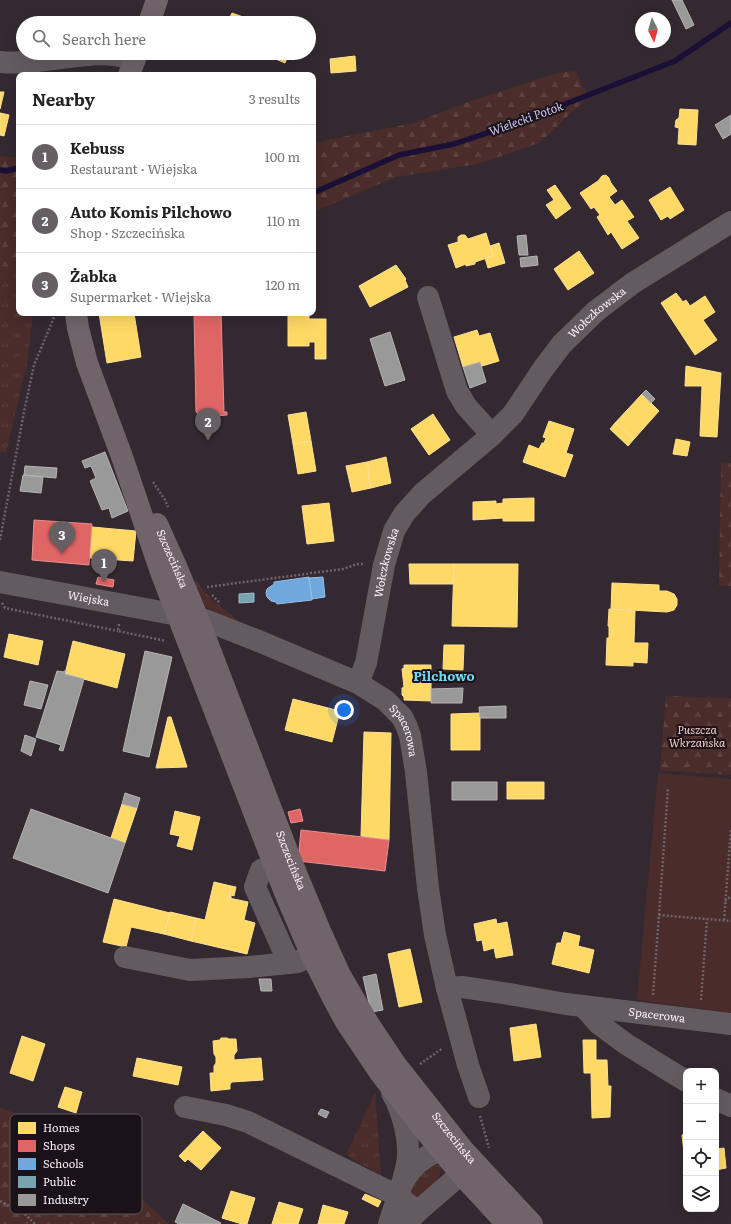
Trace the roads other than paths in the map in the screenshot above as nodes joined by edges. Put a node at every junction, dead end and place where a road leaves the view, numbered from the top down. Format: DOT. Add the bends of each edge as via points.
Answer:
graph roads {
  1 [pos="157,0"];
  2 [pos="151,16"];
  3 [pos="40,60"];
  4 [pos="0,62"];
  5 [pos="731,222"];
  6 [pos="428,297"];
  7 [pos="76,316"];
  8 [pos="492,435"];
  9 [pos="0,582"];
  10 [pos="188,617"];
  11 [pos="358,683"];
  12 [pos="283,864"];
  13 [pos="320,952"];
  14 [pos="125,957"];
  15 [pos="289,963"];
  16 [pos="447,988"];
  17 [pos="583,1006"];
  18 [pos="731,1024"];
  19 [pos="381,1074"];
  20 [pos="683,1079"];
  21 [pos="479,1097"];
  22 [pos="719,1100"];
  23 [pos="731,1106"];
  24 [pos="185,1107"];
  25 [pos="442,1151"];
  26 [pos="464,1151"];
  27 [pos="461,1174"];
  28 [pos="400,1189"];
  29 [pos="412,1218"];
  30 [pos="389,1224"];
  31 [pos="507,1224"];
  32 [pos="532,1224"];
  1 -- 2 [label="main road"];
  3 -- 4 [label="street"];
  5 -- 8 [label="street, Wołczkowska" via="633,283 596,311 562,344 513,414"];
  6 -- 8 [label="street" via="457,391 466,406"];
  7 -- 10 [label="main road, Szczecińska" via="87,364 122,454 168,546"];
  8 -- 11 [label="street, Wołczkowska" via="422,494 404,514 394,531 384,565 366,663"];
  9 -- 10 [label="street, Wiejska"];
  10 -- 11 [label="street, Spacerowa" via="244,635"];
  10 -- 12 [label="main road, Szczecińska"];
  11 -- 16 [label="street, Spacerowa" via="385,700 402,717 407,727 416,772 435,935"];
  12 -- 13 [label="main road, Szczecińska"];
  12 -- 15 [label="street" via="261,870 255,887"];
  13 -- 15 [label="street"];
  13 -- 19 [label="main road, Szczecińska" via="326,985 346,1022"];
  13 -- 26 [label="main road, Szczecińska" via="340,975 392,1060"];
  14 -- 15 [label="street" via="190,970"];
  16 -- 17 [label="street, Spacerowa" via="462,987"];
  16 -- 21 [label="street, Spacerowa"];
  17 -- 18 [label="street, Spacerowa"];
  17 -- 20 [label="street" via="599,1024 626,1044"];
  19 -- 25 [label="main road, Szczecińska"];
  19 -- 28 [label="street" via="395,1098 404,1125 407,1163"];
  22 -- 23 [label="street"];
  24 -- 28 [label="street" via="248,1122"];
  25 -- 26 [label="street" via="454,1148"];
  25 -- 27 [label="main road, Szczecińska"];
  25 -- 28 [label="street" via="419,1162 409,1172"];
  26 -- 27 [label="street" via="466,1161"];
  26 -- 32 [label="main road, Szczecińska"];
  27 -- 29 [label="street"];
  27 -- 31 [label="main road, Szczecińska"];
  28 -- 29 [label="street"];
  28 -- 30 [label="street"];
}
